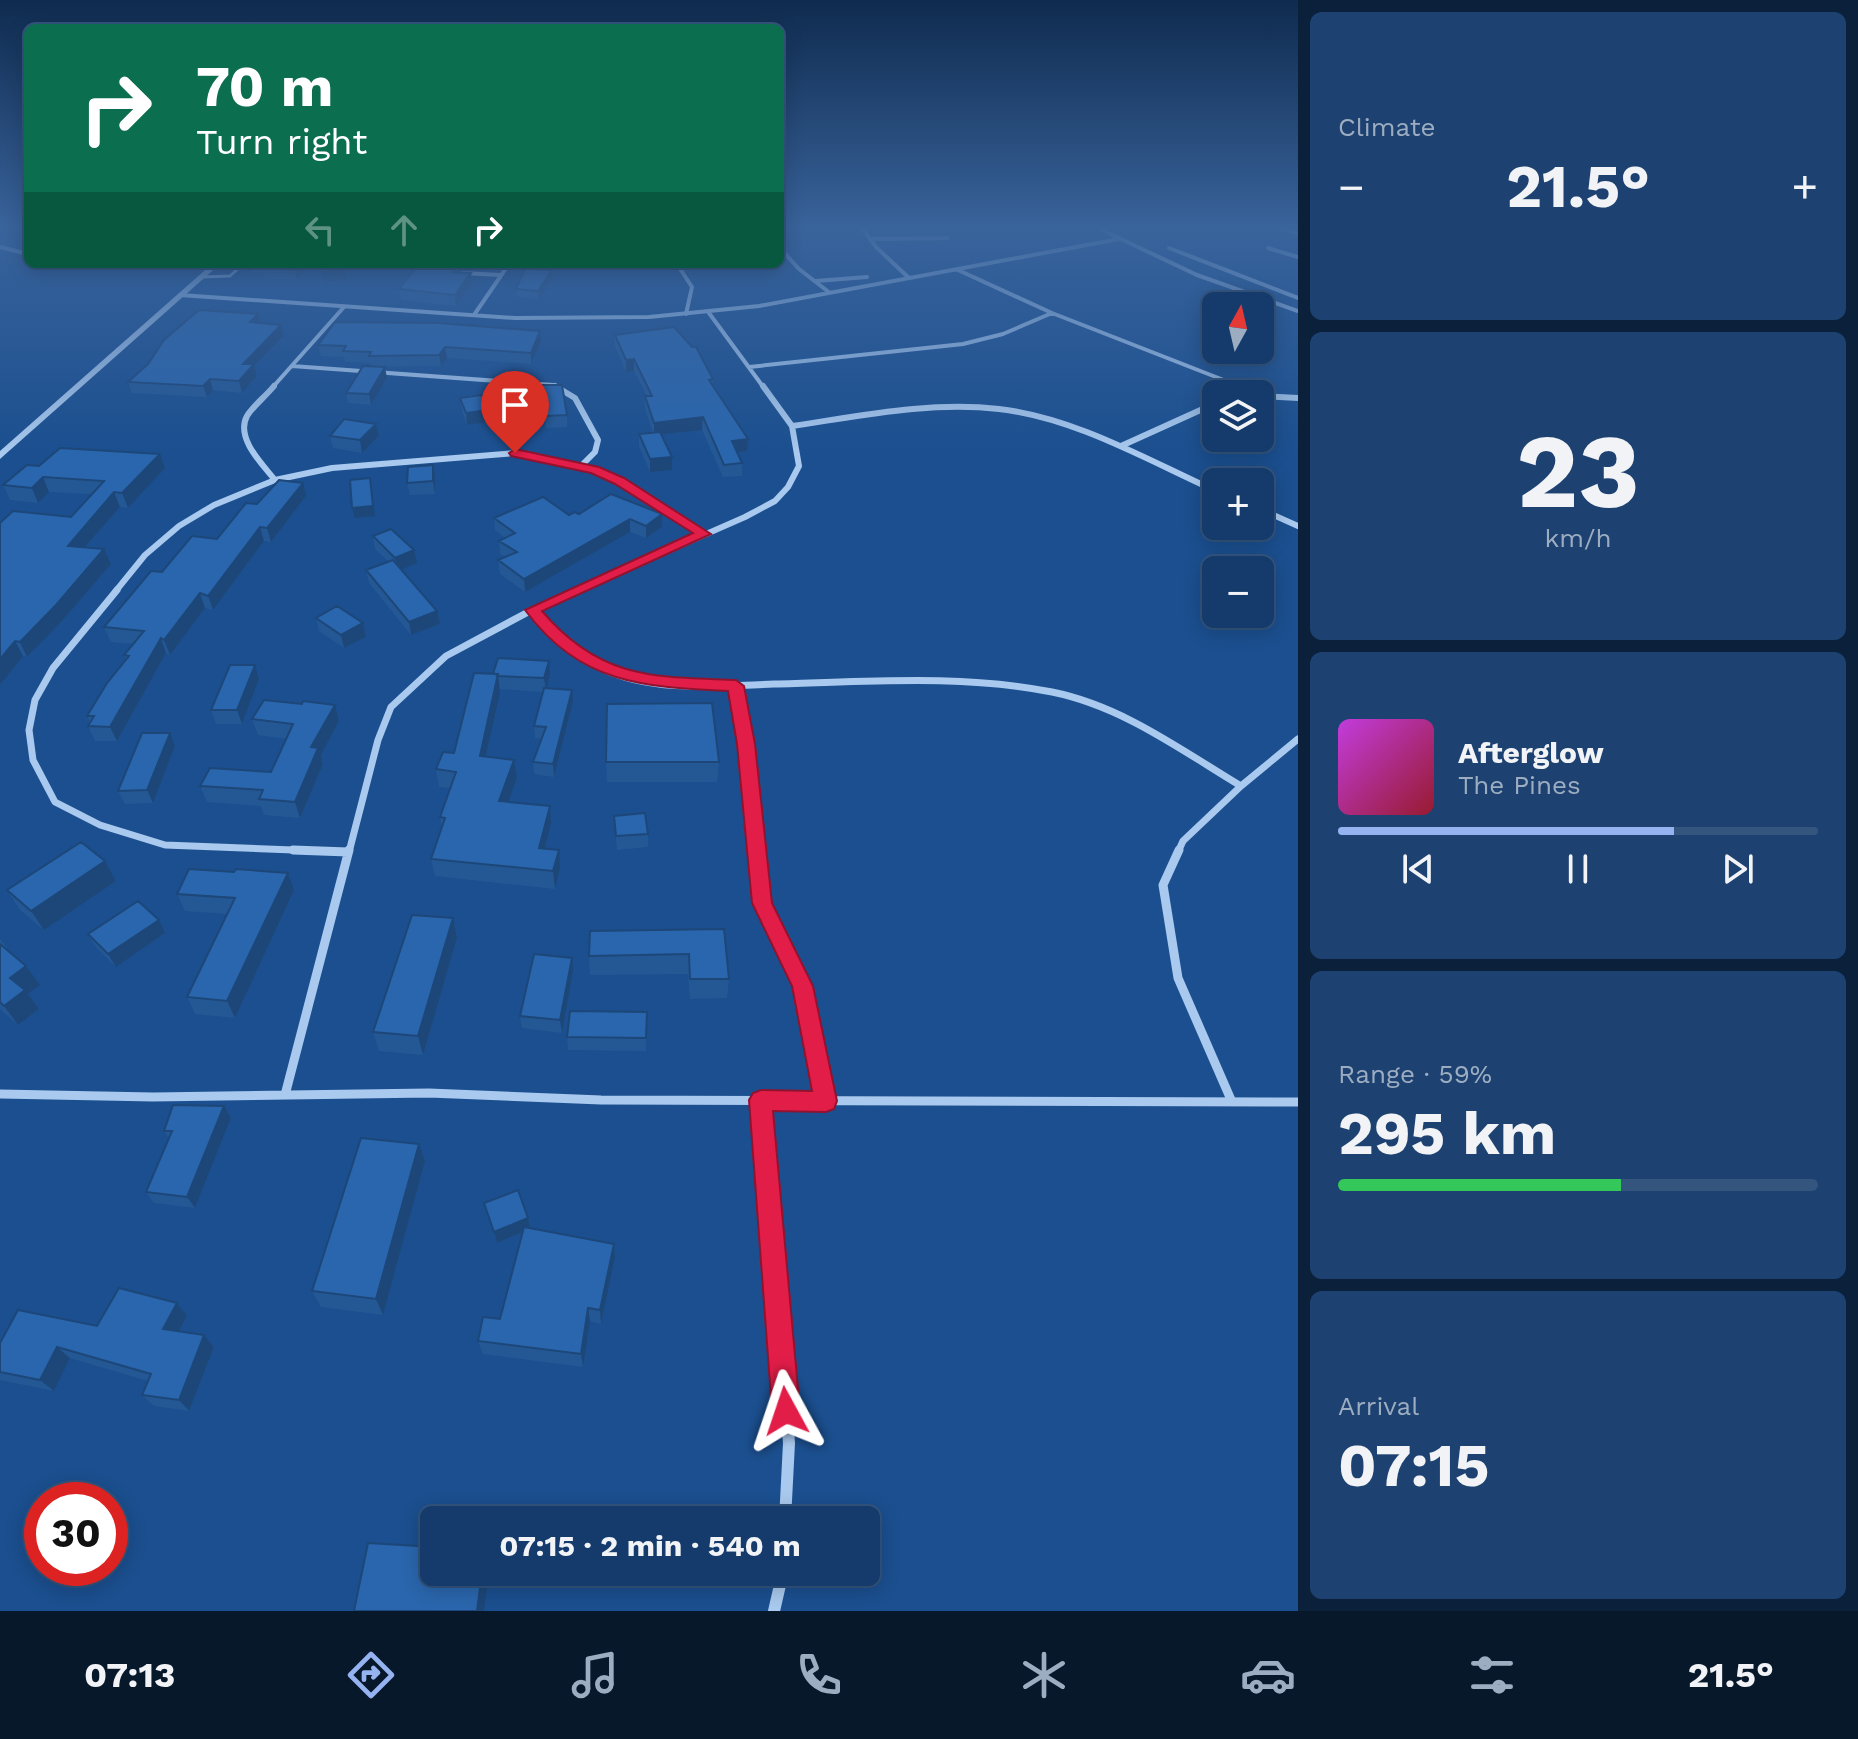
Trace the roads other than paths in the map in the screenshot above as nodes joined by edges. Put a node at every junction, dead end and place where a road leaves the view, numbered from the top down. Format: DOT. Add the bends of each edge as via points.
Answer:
graph roads {
  1 [pos="170,304"];
  2 [pos="305,304"];
  3 [pos="481,304"];
  4 [pos="688,304"];
  5 [pos="762,304"];
  6 [pos="1033,304"];
  7 [pos="1279,304"];
  8 [pos="344,307"];
  9 [pos="1298,311"];
  10 [pos="709,313"];
  11 [pos="1052,313"];
  12 [pos="686,314"];
  13 [pos="474,315"];
  14 [pos="292,366"];
  15 [pos="749,367"];
  16 [pos="1222,380"];
  17 [pos="1274,397"];
  18 [pos="1298,398"];
  19 [pos="1202,409"];
  20 [pos="792,426"];
  21 [pos="1121,446"];
  22 [pos="0,456"];
  23 [pos="582,465"];
  24 [pos="275,480"];
  25 [pos="1202,484"];
  26 [pos="1274,515"];
  27 [pos="1298,526"];
  28 [pos="704,534"];
  29 [pos="532,610"];
  30 [pos="736,686"];
  31 [pos="1298,739"];
  32 [pos="1241,786"];
  33 [pos="348,852"];
  34 [pos="0,1094"];
  35 [pos="285,1095"];
  36 [pos="761,1100"];
  37 [pos="826,1101"];
  38 [pos="1232,1102"];
  39 [pos="1298,1102"];
  40 [pos="786,1506"];
  41 [pos="780,1586"];
  42 [pos="774,1611"];
  1 -- 22 [label="street"];
  2 -- 8 [label="street"];
  3 -- 13 [label="street"];
  4 -- 12 [label="street"];
  5 -- 10 [label="street"];
  6 -- 11 [label="street"];
  7 -- 9 [label="street"];
  8 -- 13 [label="street"];
  8 -- 14 [label="street"];
  10 -- 12 [label="street"];
  10 -- 15 [label="street"];
  11 -- 15 [label="street" via="963,344"];
  11 -- 16 [label="street"];
  12 -- 13 [label="street" via="588,319"];
  14 -- 23 [label="street" via="553,385 575,398 598,440"];
  14 -- 24 [label="street" via="246,418 244,431 248,447"];
  15 -- 20 [label="street"];
  17 -- 18 [label="street"];
  19 -- 21 [label="street"];
  20 -- 21 [label="street" via="955,407 991,409 1028,414"];
  20 -- 28 [label="street" via="799,466 788,487 775,501"];
  21 -- 25 [label="street"];
  23 -- 24 [label="street" via="515,453 476,454 332,468"];
  23 -- 28 [label="street" via="620,481"];
  24 -- 33 [label="street" via="214,505 145,555 53,668 35,700 29,730 33,760 55,802 100,825 165,845"];
  26 -- 27 [label="street"];
  28 -- 29 [label="street"];
  29 -- 30 [label="street" via="554,635 603,669 653,682"];
  29 -- 33 [label="street" via="446,656 391,707"];
  30 -- 32 [label="street" via="968,683 1056,692 1091,702"];
  30 -- 37 [label="street" via="762,903 802,986"];
  31 -- 32 [label="street"];
  32 -- 38 [label="street" via="1183,841 1163,885 1178,978"];
  33 -- 35 [label="street"];
  34 -- 35 [label="street"];
  35 -- 36 [label="street"];
  36 -- 37 [label="street"];
  36 -- 40 [label="street" via="789,1443"];
  37 -- 38 [label="street"];
  38 -- 39 [label="street"];
  41 -- 42 [label="street"];
}
